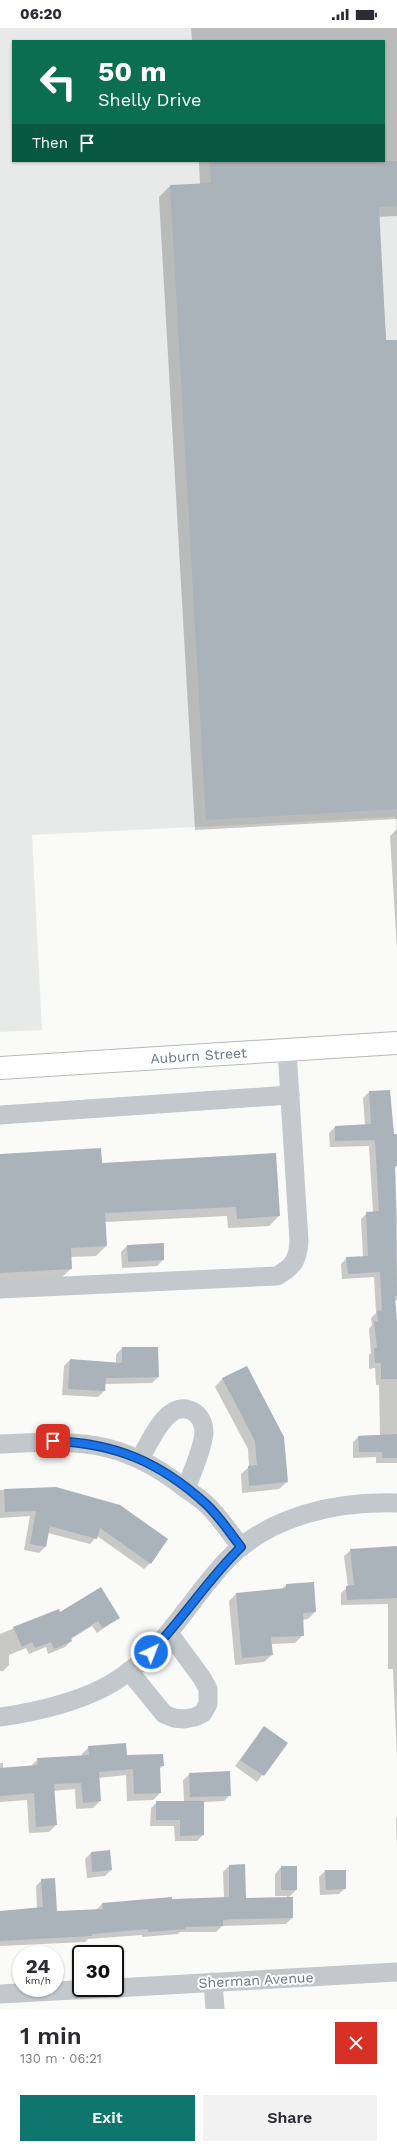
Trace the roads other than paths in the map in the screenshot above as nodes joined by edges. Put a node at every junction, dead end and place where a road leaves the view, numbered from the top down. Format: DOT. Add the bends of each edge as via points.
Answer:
graph roads {
  1 [pos="397,1043"];
  2 [pos="287,1050"];
  3 [pos="0,1068"];
  4 [pos="290,1095"];
  5 [pos="0,1115"];
  6 [pos="0,1289"];
  7 [pos="0,1444"];
  8 [pos="140,1459"];
  9 [pos="186,1489"];
  10 [pos="397,1503"];
  11 [pos="241,1547"];
  12 [pos="169,1633"];
  13 [pos="128,1671"];
  14 [pos="0,1717"];
  15 [pos="397,1972"];
  16 [pos="213,1982"];
  17 [pos="124,1987"];
  18 [pos="72,1990"];
  19 [pos="0,1994"];
  20 [pos="215,2009"];
  1 -- 2 [label="main road, Auburn Street"];
  2 -- 3 [label="main road, Auburn Street"];
  2 -- 4 [label="street"];
  4 -- 5 [label="street"];
  4 -- 6 [label="street" via="299,1241 298,1255 288,1270 277,1276"];
  7 -- 8 [label="street" via="53,1441 80,1443 114,1449"];
  8 -- 9 [label="street"];
  8 -- 9 [label="street" via="163,1420 176,1410 192,1411 203,1423 204,1432"];
  9 -- 11 [label="street" via="206,1504"];
  10 -- 11 [label="street" via="326,1508 260,1533"];
  11 -- 12 [label="street" via="226,1561"];
  12 -- 13 [label="street"];
  12 -- 13 [label="street" via="208,1689 208,1704 203,1713 184,1719 164,1714"];
  13 -- 14 [label="street" via="105,1688 43,1709"];
  15 -- 16 [label="street, Sherman Avenue"];
  16 -- 17 [label="street, Sherman Avenue"];
  16 -- 20 [label="street"];
  18 -- 19 [label="street"];
}
